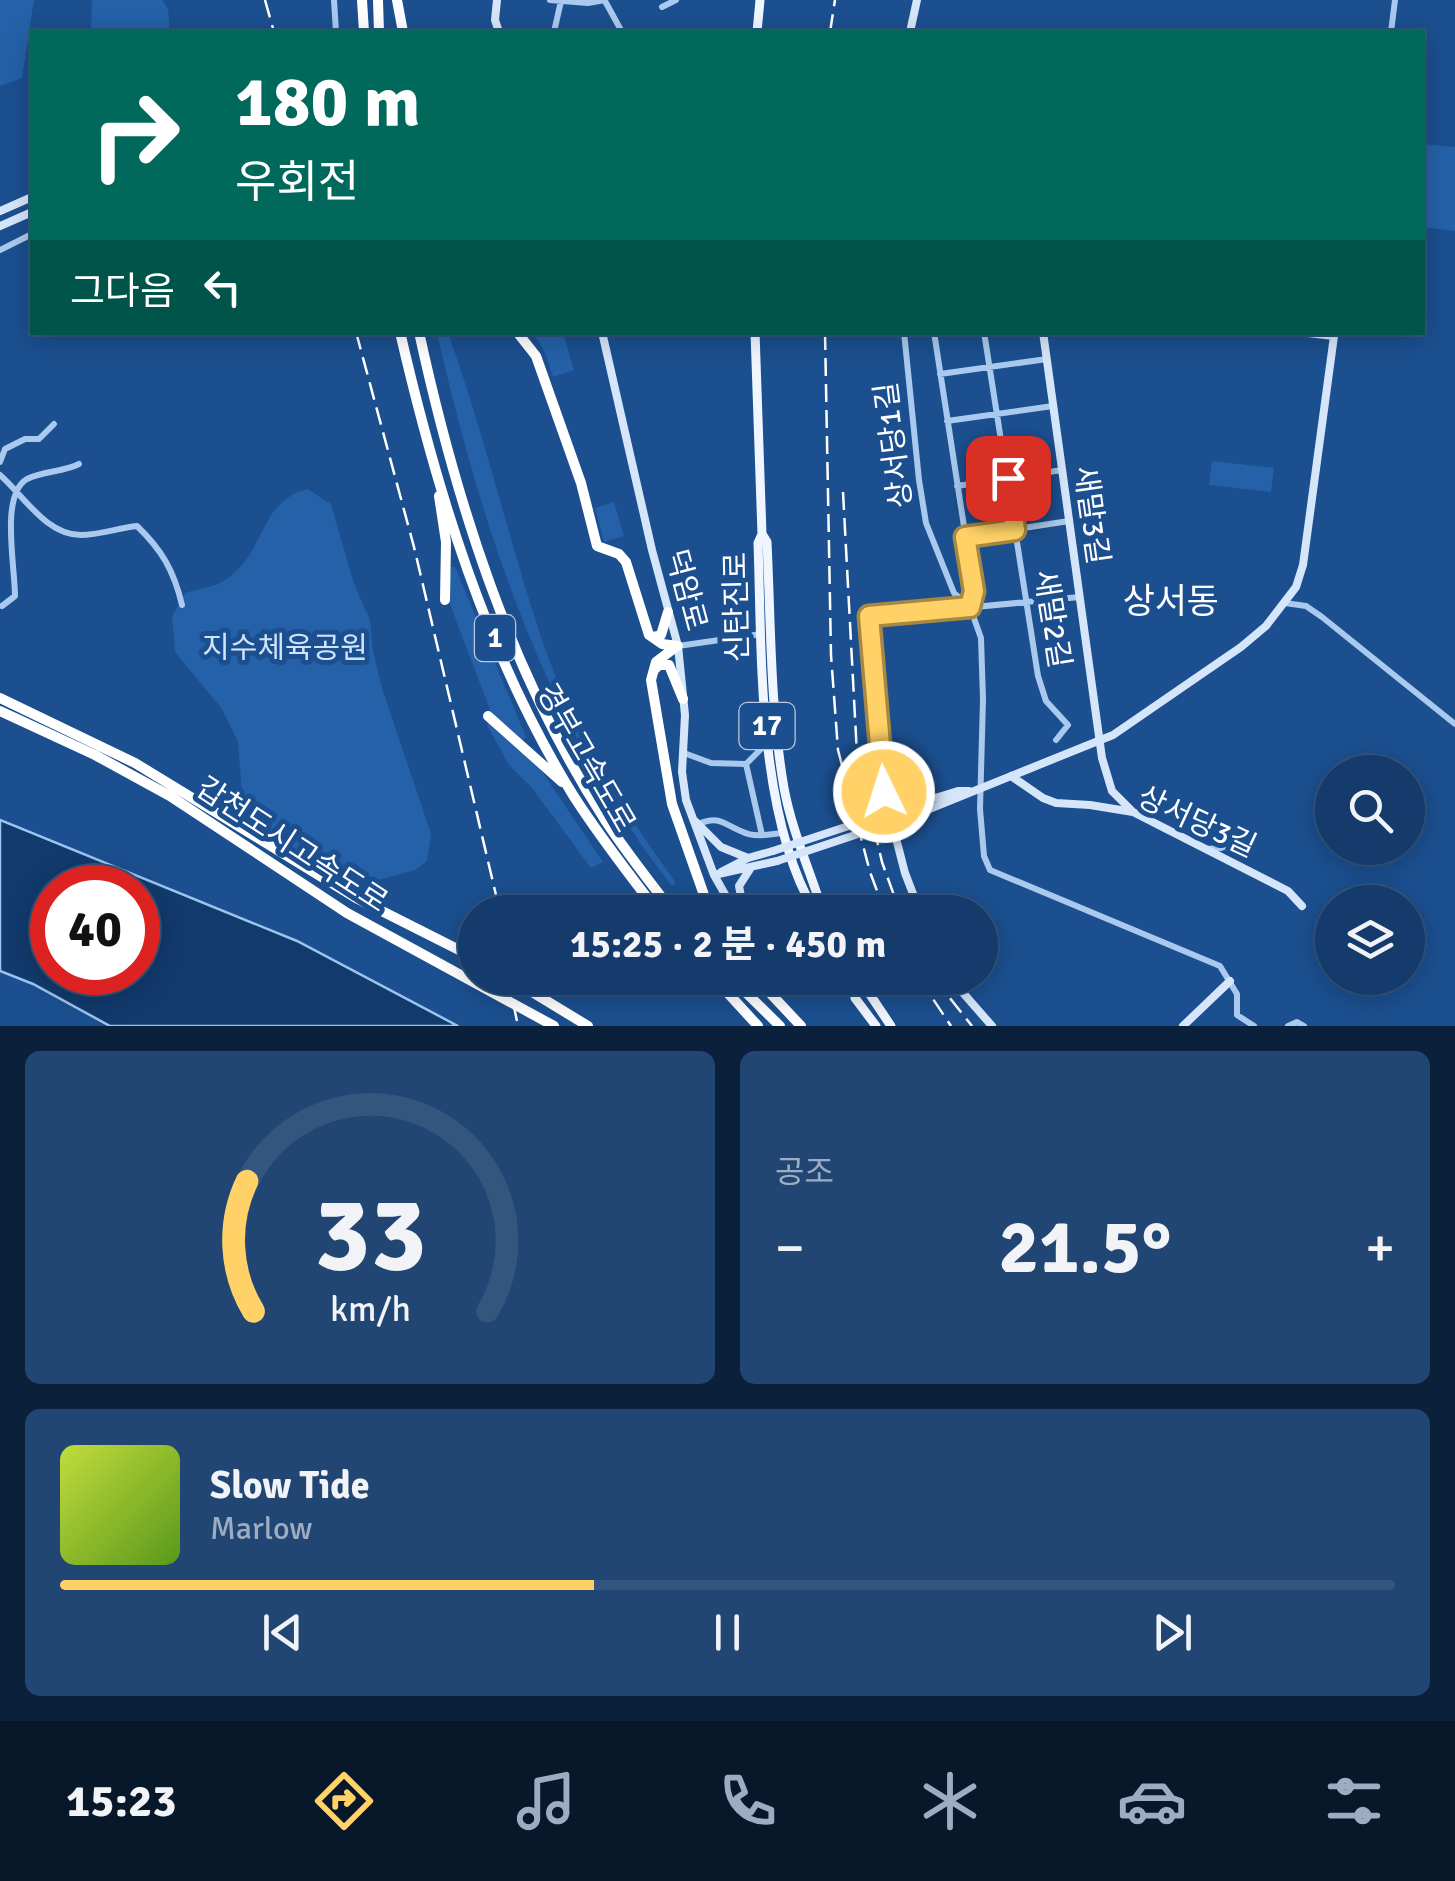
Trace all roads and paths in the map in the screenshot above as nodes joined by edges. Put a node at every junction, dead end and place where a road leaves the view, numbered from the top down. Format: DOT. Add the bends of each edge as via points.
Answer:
graph roads {
  1 [pos="334,0"];
  2 [pos="362,0"];
  3 [pos="378,0"];
  4 [pos="397,0"];
  5 [pos="497,0"];
  6 [pos="550,0"];
  7 [pos="605,0"];
  8 [pos="676,0"];
  9 [pos="760,0"];
  10 [pos="917,0"];
  11 [pos="1395,0"];
  12 [pos="561,1"];
  13 [pos="662,7"];
  14 [pos="336,30"];
  15 [pos="364,30"];
  16 [pos="379,30"];
  17 [pos="403,30"];
  18 [pos="498,30"];
  19 [pos="554,30"];
  20 [pos="621,30"];
  21 [pos="757,30"];
  22 [pos="910,30"];
  23 [pos="1392,30"];
  24 [pos="30,198"];
  25 [pos="0,211"];
  26 [pos="30,213"];
  27 [pos="0,226"];
  28 [pos="30,235"];
  29 [pos="0,250"];
  30 [pos="401,335"];
  31 [pos="420,335"];
  32 [pos="519,335"];
  33 [pos="603,335"];
  34 [pos="756,335"];
  35 [pos="904,335"];
  36 [pos="934,335"];
  37 [pos="985,335"];
  38 [pos="1043,335"];
  39 [pos="1335,335"];
  40 [pos="1047,359"];
  41 [pos="990,367"];
  42 [pos="940,374"];
  43 [pos="1053,406"];
  44 [pos="998,414"];
  45 [pos="947,421"];
  46 [pos="54,424"];
  47 [pos="0,462"];
  48 [pos="80,464"];
  49 [pos="1062,470"];
  50 [pos="0,475"];
  51 [pos="1008,478"];
  52 [pos="438,480"];
  53 [pos="957,486"];
  54 [pos="14,488"];
  55 [pos="1069,522"];
  56 [pos="1015,530"];
  57 [pos="10,534"];
  58 [pos="965,537"];
  59 [pos="0,538"];
  60 [pos="12,567"];
  61 [pos="0,570"];
  62 [pos="1080,597"];
  63 [pos="445,600"];
  64 [pos="1026,602"];
  65 [pos="1285,603"];
  66 [pos="182,605"];
  67 [pos="2,606"];
  68 [pos="970,607"];
  69 [pos="668,612"];
  70 [pos="869,616"];
  71 [pos="766,634"];
  72 [pos="649,635"];
  73 [pos="678,646"];
  74 [pos="651,675"];
  75 [pos="0,698"];
  76 [pos="684,699"];
  77 [pos="0,711"];
  78 [pos="488,716"];
  79 [pos="1455,724"];
  80 [pos="1056,740"];
  81 [pos="1102,741"];
  82 [pos="767,742"];
  83 [pos="684,753"];
  84 [pos="746,764"];
  85 [pos="1011,776"];
  86 [pos="980,787"];
  87 [pos="570,790"];
  88 [pos="969,791"];
  89 [pos="1133,812"];
  90 [pos="694,820"];
  91 [pos="785,832"];
  92 [pos="762,836"];
  93 [pos="1236,842"];
  94 [pos="1205,849"];
  95 [pos="748,858"];
  96 [pos="750,869"];
  97 [pos="714,876"];
  98 [pos="645,895"];
  99 [pos="660,895"];
  100 [pos="704,895"];
  101 [pos="725,895"];
  102 [pos="741,895"];
  103 [pos="807,895"];
  104 [pos="817,895"];
  105 [pos="913,895"];
  106 [pos="1302,906"];
  107 [pos="458,949"];
  108 [pos="1230,980"];
  109 [pos="537,995"];
  110 [pos="730,995"];
  111 [pos="748,995"];
  112 [pos="772,995"];
  113 [pos="854,995"];
  114 [pos="869,995"];
  115 [pos="965,995"];
  116 [pos="554,1026"];
  117 [pos="588,1026"];
  118 [pos="758,1026"];
  119 [pos="780,1026"];
  120 [pos="801,1026"];
  121 [pos="876,1026"];
  122 [pos="891,1026"];
  123 [pos="992,1026"];
  124 [pos="1182,1026"];
  125 [pos="1254,1026"];
  126 [pos="1288,1026"];
  127 [pos="1304,1026"];
  1 -- 14 [label="street"];
  2 -- 15 [label="highway"];
  3 -- 16 [label="highway"];
  4 -- 17 [label="highway"];
  5 -- 18 [label="street"];
  6 -- 12 [label="street"];
  7 -- 12 [label="street"];
  7 -- 20 [label="street"];
  8 -- 13 [label="street"];
  9 -- 21 [label="main road"];
  10 -- 22 [label="street"];
  11 -- 23 [label="street"];
  12 -- 19 [label="street"];
  24 -- 25 [label="street"];
  26 -- 27 [label="street"];
  28 -- 29 [label="street"];
  30 -- 52 [label="highway, 경부고속도로 / 1"];
  31 -- 99 [label="highway, 경부고속도로 / 1" via="470,522 513,644 585,786"];
  32 -- 72 [label="highway" via="536,356 597,546 626,562"];
  33 -- 69 [label="street, 덕암로"];
  34 -- 71 [label="main road, 신탄진로 / 17" via="758,544"];
  35 -- 68 [label="street, 상서당1길" via="926,523 954,593"];
  36 -- 42 [label="street"];
  37 -- 41 [label="street, 새말2길"];
  38 -- 40 [label="street, 새말3길"];
  39 -- 65 [label="street" via="1308,538 1296,587"];
  40 -- 41 [label="street"];
  40 -- 43 [label="street, 새말3길"];
  41 -- 42 [label="street"];
  41 -- 44 [label="street, 새말2길"];
  42 -- 45 [label="street"];
  43 -- 44 [label="street"];
  43 -- 49 [label="street, 새말3길"];
  44 -- 45 [label="street"];
  44 -- 51 [label="street, 새말2길"];
  45 -- 53 [label="street"];
  46 -- 47 [label="street" via="39,439 4,449"];
  48 -- 54 [label="street"];
  49 -- 51 [label="street"];
  49 -- 55 [label="street, 새말3길"];
  50 -- 54 [label="street"];
  51 -- 53 [label="street"];
  51 -- 56 [label="street, 새말2길"];
  52 -- 63 [label="highway"];
  52 -- 87 [label="highway, 경부고속도로 / 1" via="490,626"];
  53 -- 58 [label="street"];
  54 -- 57 [label="street" via="7,508"];
  54 -- 66 [label="street" via="68,534 136,526 164,554"];
  55 -- 56 [label="street"];
  55 -- 62 [label="street, 새말3길"];
  56 -- 58 [label="street"];
  56 -- 64 [label="street, 새말2길"];
  57 -- 59 [label="street"];
  57 -- 60 [label="street"];
  58 -- 68 [label="street" via="974,591"];
  60 -- 61 [label="street"];
  60 -- 67 [label="street" via="16,596"];
  62 -- 64 [label="street"];
  62 -- 81 [label="street, 새말3길"];
  64 -- 68 [label="street"];
  64 -- 80 [label="street, 새말2길" via="1040,688 1068,725"];
  65 -- 79 [label="street" via="1322,617"];
  65 -- 81 [label="street" via="1241,648"];
  68 -- 70 [label="street"];
  68 -- 86 [label="street, 상서당1길" via="981,638"];
  69 -- 72 [label="highway" via="661,635"];
  69 -- 73 [label="street, 덕암로"];
  70 -- 105 [label="street" via="884,792"];
  71 -- 73 [label="street"];
  71 -- 82 [label="main road, 신탄진로 / 17"];
  71 -- 104 [label="main road, 신탄진로 / 17" via="784,789"];
  72 -- 73 [label="highway"];
  73 -- 74 [label="highway" via="660,657"];
  73 -- 76 [label="street, 덕암로"];
  74 -- 76 [label="highway" via="659,665 669,666"];
  74 -- 100 [label="highway" via="672,804"];
  75 -- 107 [label="highway, 갑천도시고속도로" via="135,764 356,898"];
  76 -- 83 [label="street, 덕암로"];
  77 -- 116 [label="highway, 갑천도시고속도로" via="170,796 347,913"];
  78 -- 87 [label="highway"];
  81 -- 85 [label="street"];
  81 -- 89 [label="street, 새말3길" via="1108,781"];
  82 -- 84 [label="street"];
  82 -- 91 [label="main road, 신탄진로 / 17"];
  83 -- 84 [label="street" via="711,763"];
  83 -- 90 [label="street, 덕암로" via="683,785"];
  84 -- 92 [label="street"];
  85 -- 86 [label="street"];
  85 -- 89 [label="street, 상서당3길" via="1056,804"];
  86 -- 88 [label="street"];
  86 -- 108 [label="street, 상서당1길" via="990,870 1220,966"];
  87 -- 98 [label="highway, 경부고속도로 / 1"];
  88 -- 95 [label="street, bridge"];
  88 -- 96 [label="street, bridge"];
  89 -- 94 [label="street, 상서당3길"];
  90 -- 92 [label="street" via="721,819"];
  90 -- 95 [label="street" via="722,847"];
  90 -- 97 [label="street, 덕암로"];
  91 -- 92 [label="street"];
  91 -- 103 [label="main road, 신탄진로 / 17"];
  93 -- 94 [label="street"];
  94 -- 106 [label="street, 상서당3길" via="1288,891"];
  95 -- 97 [label="street"];
  96 -- 97 [label="street"];
  96 -- 102 [label="street"];
  97 -- 101 [label="street, 덕암로"];
  108 -- 124 [label="street"];
  108 -- 125 [label="street" via="1238,994 1237,1015"];
  109 -- 117 [label="highway"];
  110 -- 118 [label="highway"];
  111 -- 119 [label="highway"];
  112 -- 120 [label="highway"];
  113 -- 121 [label="main road"];
  114 -- 122 [label="main road"];
  115 -- 123 [label="street"];
  126 -- 127 [label="street"];
}
